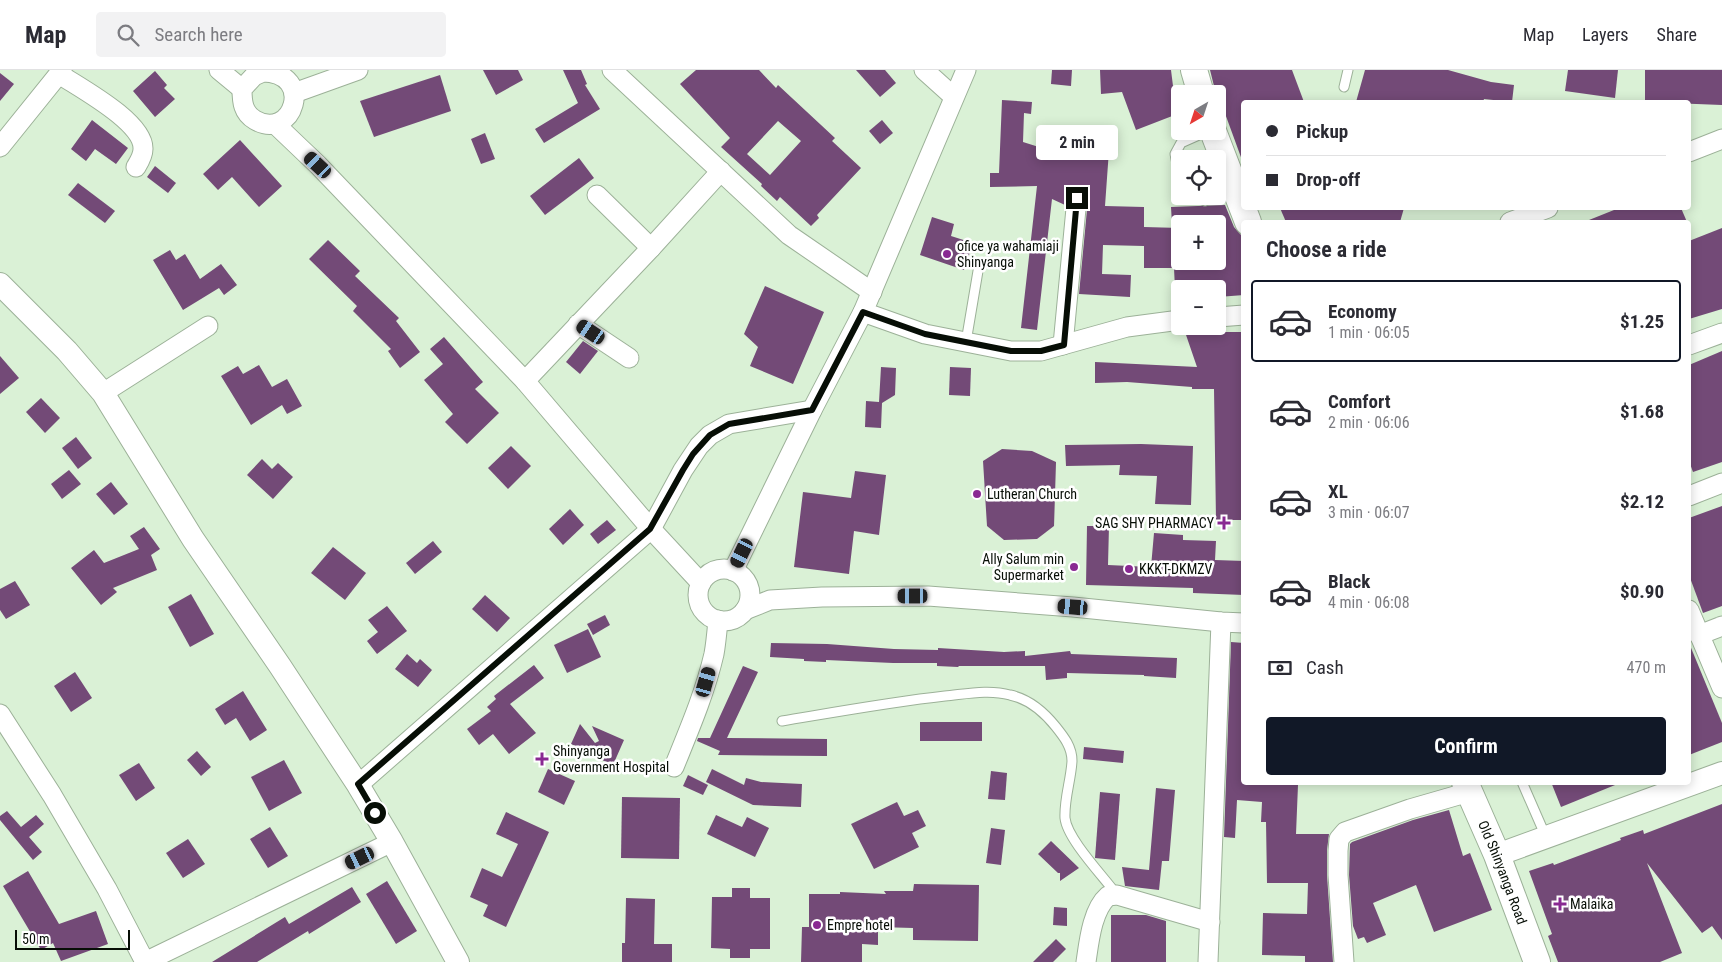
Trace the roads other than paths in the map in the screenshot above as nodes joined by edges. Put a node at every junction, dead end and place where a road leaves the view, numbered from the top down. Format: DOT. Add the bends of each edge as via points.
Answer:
graph roads {
  1 [pos="219,70"];
  2 [pos="358,70"];
  3 [pos="612,70"];
  4 [pos="924,70"];
  5 [pos="966,70"];
  6 [pos="1194,70"];
  7 [pos="1348,70"];
  8 [pos="60,72"];
  9 [pos="1198,85"];
  10 [pos="1344,88"];
  11 [pos="242,89"];
  12 [pos="294,93"];
  13 [pos="954,97"];
  14 [pos="275,124"];
  15 [pos="1722,139"];
  16 [pos="1187,140"];
  17 [pos="1217,140"];
  18 [pos="0,147"];
  19 [pos="1177,150"];
  20 [pos="1691,151"];
  21 [pos="136,167"];
  22 [pos="720,171"];
  23 [pos="1237,192"];
  24 [pos="597,195"];
  25 [pos="1226,195"];
  26 [pos="1077,198"];
  27 [pos="1241,203"];
  28 [pos="1543,210"];
  29 [pos="1517,220"];
  30 [pos="651,248"];
  31 [pos="978,271"];
  32 [pos="0,284"];
  33 [pos="872,292"];
  34 [pos="863,312"];
  35 [pos="1241,315"];
  36 [pos="1226,316"];
  37 [pos="1171,321"];
  38 [pos="578,324"];
  39 [pos="208,326"];
  40 [pos="1722,333"];
  41 [pos="966,342"];
  42 [pos="1064,345"];
  43 [pos="1691,345"];
  44 [pos="629,358"];
  45 [pos="525,381"];
  46 [pos="103,393"];
  47 [pos="812,410"];
  48 [pos="1722,483"];
  49 [pos="1691,495"];
  50 [pos="650,529"];
  51 [pos="733,571"];
  52 [pos="701,583"];
  53 [pos="745,610"];
  54 [pos="1691,615"];
  55 [pos="718,620"];
  56 [pos="1222,622"];
  57 [pos="1241,623"];
  58 [pos="1722,626"];
  59 [pos="1699,635"];
  60 [pos="1722,688"];
  61 [pos="0,714"];
  62 [pos="782,721"];
  63 [pos="674,767"];
  64 [pos="1722,773"];
  65 [pos="358,784"];
  66 [pos="1691,784"];
  67 [pos="1523,785"];
  68 [pos="1690,785"];
  69 [pos="1467,787"];
  70 [pos="1546,838"];
  71 [pos="392,842"];
  72 [pos="1497,855"];
  73 [pos="1118,895"];
  74 [pos="1210,922"];
  75 [pos="145,962"];
  76 [pos="458,962"];
  77 [pos="1086,962"];
  78 [pos="1208,962"];
  79 [pos="1344,962"];
  80 [pos="1537,962"];
  1 -- 11 [label="street"];
  2 -- 12 [label="street"];
  3 -- 22 [label="street"];
  4 -- 13 [label="street"];
  5 -- 13 [label="street"];
  6 -- 9 [label="main road"];
  7 -- 10 [label="lane"];
  8 -- 18 [label="street"];
  8 -- 21 [label="street" via="120,114 136,131 144,147"];
  11 -- 12 [label="street" via="254,76 274,72 291,85"];
  11 -- 14 [label="street" via="243,105 251,118 260,123"];
  12 -- 14 [label="street" via="289,114"];
  13 -- 33 [label="street"];
  14 -- 45 [label="street"];
  15 -- 20 [label="street"];
  16 -- 19 [label="lane" via="1180,143"];
  17 -- 23 [label="main road"];
  22 -- 30 [label="street"];
  22 -- 33 [label="street" via="789,235"];
  23 -- 25 [label="lane"];
  23 -- 27 [label="main road"];
  24 -- 30 [label="street"];
  26 -- 42 [label="street"];
  28 -- 29 [label="street"];
  30 -- 38 [label="street"];
  31 -- 41 [label="lane"];
  32 -- 46 [label="street"];
  33 -- 34 [label="street"];
  34 -- 41 [label="street" via="925,334"];
  34 -- 47 [label="street"];
  35 -- 36 [label="street"];
  37 -- 42 [label="street" via="1127,327"];
  38 -- 44 [label="street"];
  38 -- 45 [label="street"];
  39 -- 46 [label="street"];
  40 -- 43 [label="street"];
  41 -- 42 [label="street" via="1011,351 1041,351"];
  45 -- 50 [label="street"];
  46 -- 65 [label="street" via="193,539"];
  47 -- 50 [label="street" via="729,424 710,435 688,462"];
  47 -- 51 [label="street"];
  48 -- 49 [label="street"];
  50 -- 52 [label="street"];
  50 -- 65 [label="street"];
  51 -- 52 [label="street" via="714,571"];
  51 -- 53 [label="street" via="743,578 749,589"];
  52 -- 55 [label="street" via="698,597 701,607"];
  53 -- 55 [label="street" via="733,619"];
  53 -- 56 [label="street" via="770,600 868,595 928,596"];
  54 -- 59 [label="street"];
  55 -- 63 [label="street" via="714,654 706,682"];
  56 -- 57 [label="street"];
  56 -- 74 [label="street"];
  58 -- 59 [label="street"];
  59 -- 60 [label="street"];
  61 -- 75 [label="street" via="57,804"];
  62 -- 73 [label="lane" via="986,692 1007,694 1025,701 1041,711 1067,741 1072,761 1065,820 1085,855"];
  64 -- 66 [label="street"];
  65 -- 71 [label="street"];
  67 -- 70 [label="lane"];
  68 -- 70 [label="street"];
  69 -- 72 [label="main road, Old Shinyanga Road"];
  69 -- 79 [label="street" via="1345,832 1340,839 1338,875"];
  70 -- 72 [label="street"];
  71 -- 75 [label="street"];
  71 -- 76 [label="street"];
  72 -- 80 [label="main road, Old Shinyanga Road"];
  73 -- 74 [label="street"];
  73 -- 77 [label="street" via="1108,896 1098,908"];
  74 -- 78 [label="street"];
}
